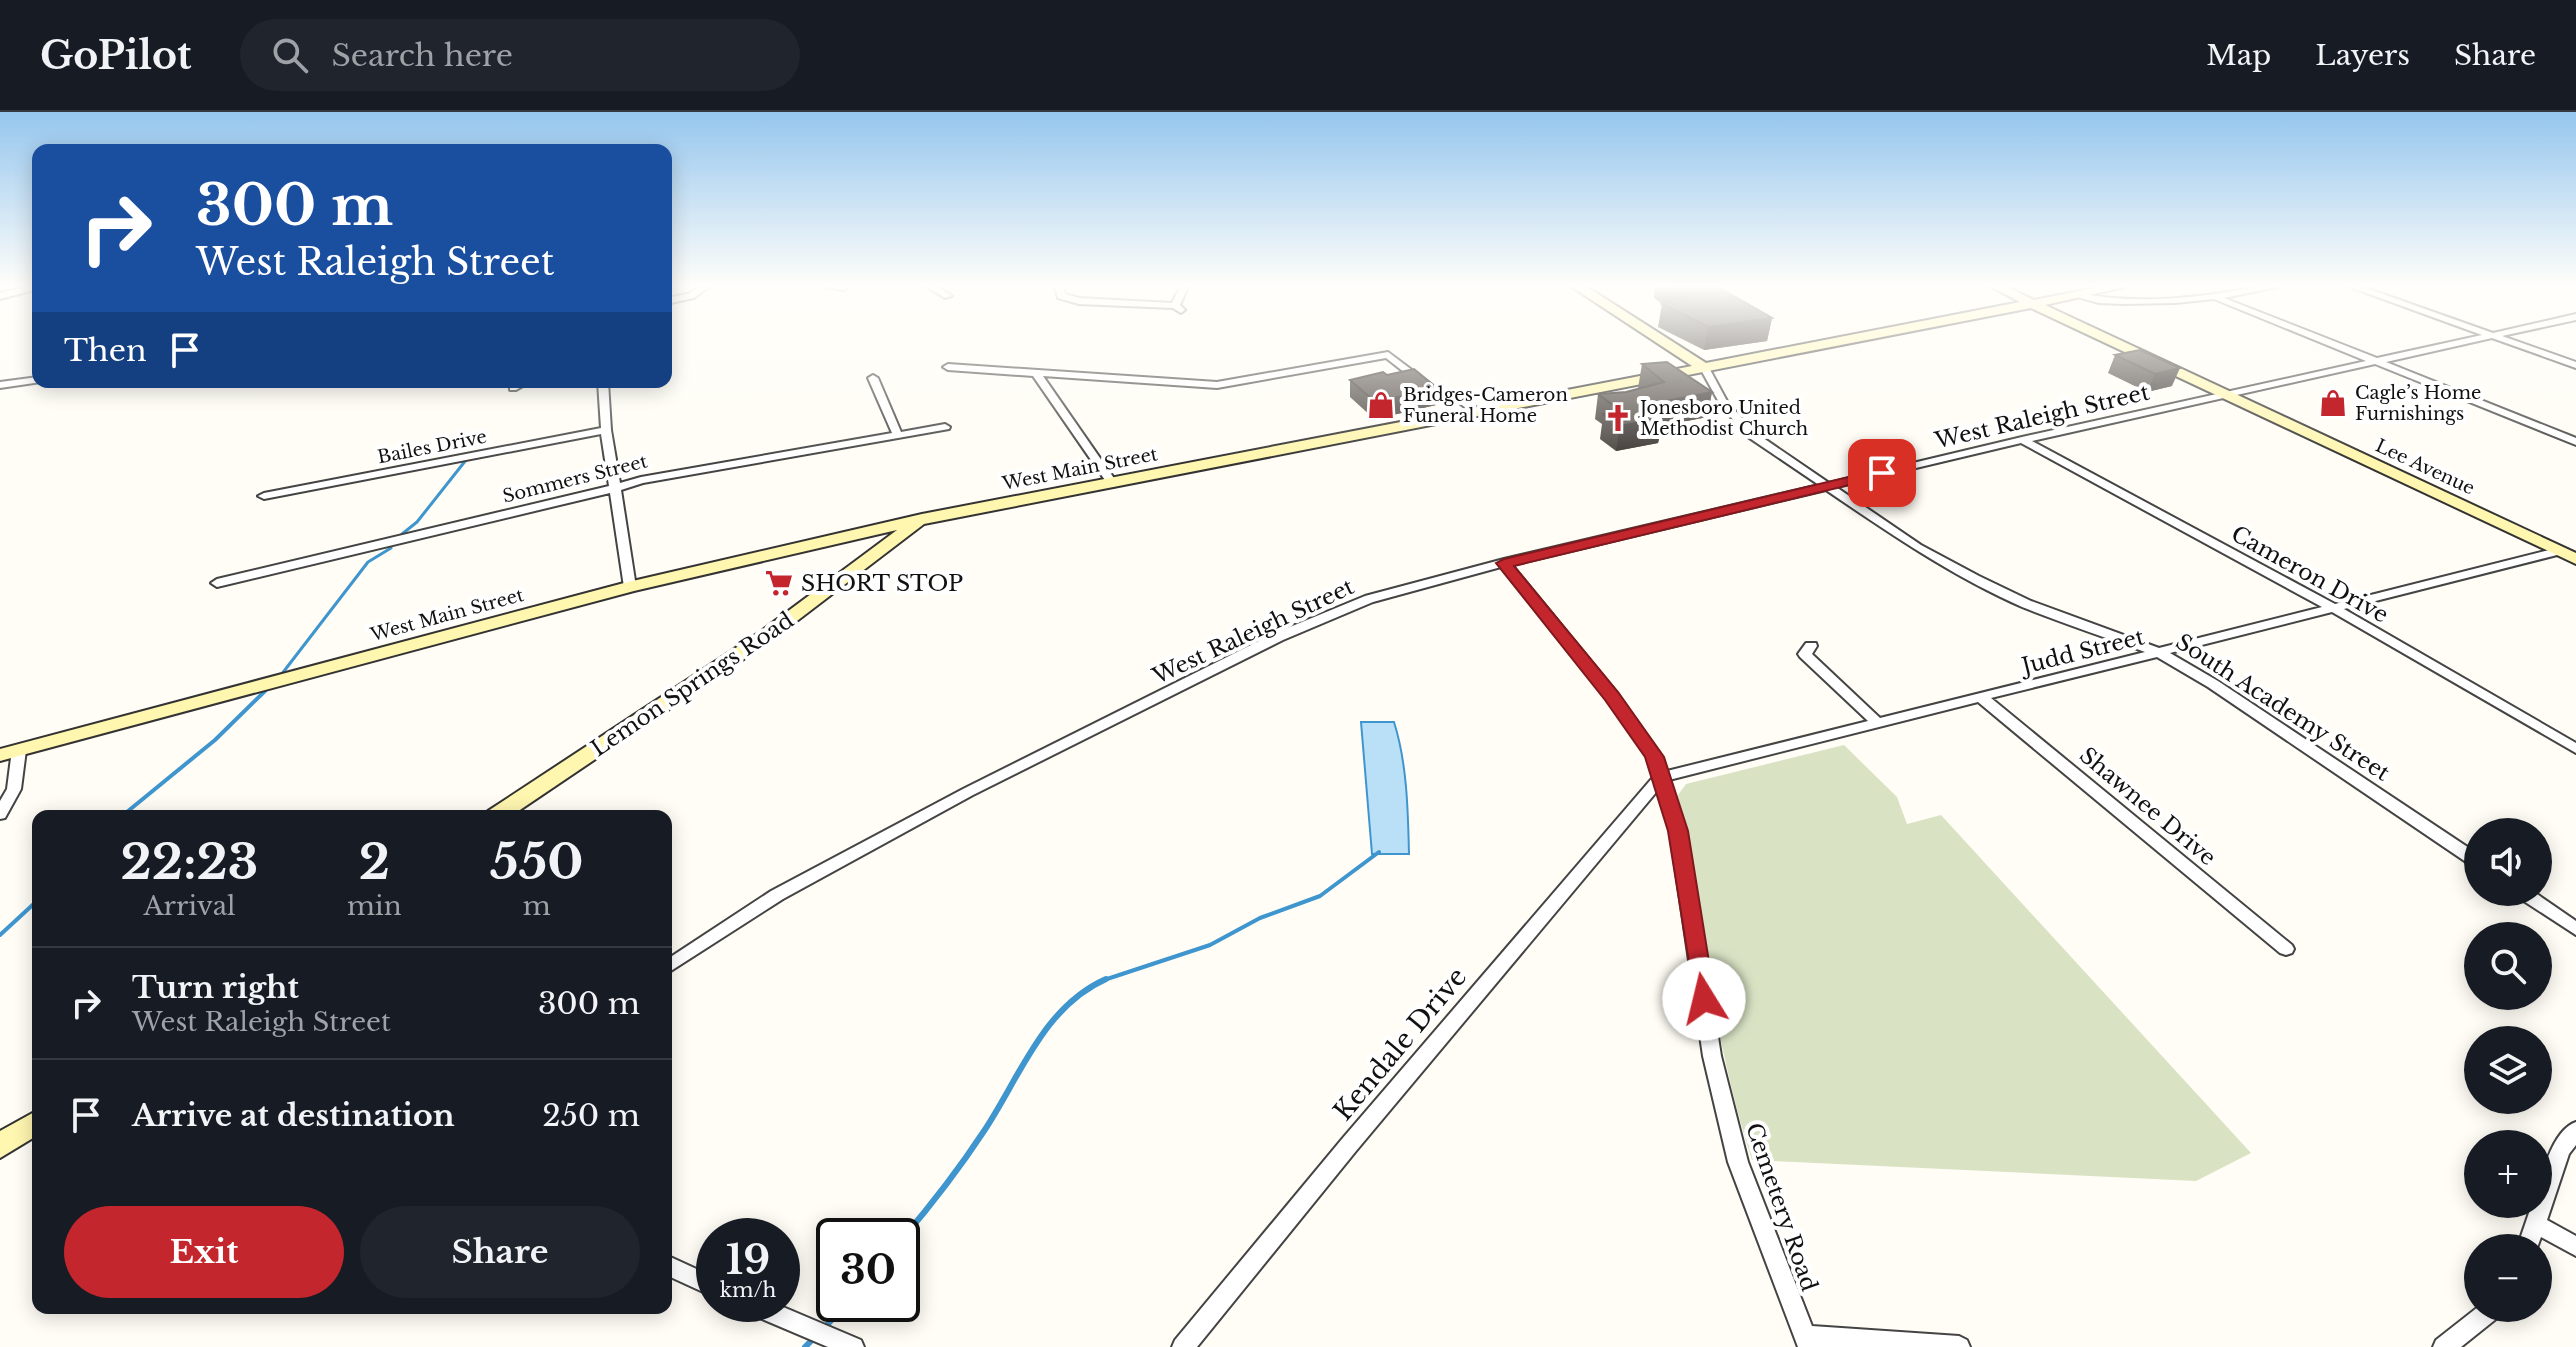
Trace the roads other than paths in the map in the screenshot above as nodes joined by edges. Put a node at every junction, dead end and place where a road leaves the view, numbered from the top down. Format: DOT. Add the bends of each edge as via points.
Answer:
graph roads {
  1 [pos="1668,345"];
  2 [pos="1828,345"];
  3 [pos="2121,345"];
  4 [pos="2336,345"];
  5 [pos="2454,345"];
  6 [pos="2516,345"];
  7 [pos="2380,362"];
  8 [pos="2576,365"];
  9 [pos="948,367"];
  10 [pos="1705,368"];
  11 [pos="1035,372"];
  12 [pos="873,378"];
  13 [pos="32,381"];
  14 [pos="0,385"];
  15 [pos="603,388"];
  16 [pos="2230,395"];
  17 [pos="1464,414"];
  18 [pos="945,427"];
  19 [pos="606,430"];
  20 [pos="897,434"];
  21 [pos="2022,440"];
  22 [pos="2576,442"];
  23 [pos="1113,484"];
  24 [pos="1826,486"];
  25 [pos="614,488"];
  26 [pos="264,496"];
  27 [pos="922,519"];
  28 [pos="2561,551"];
  29 [pos="2576,559"];
  30 [pos="1504,563"];
  31 [pos="217,583"];
  32 [pos="630,587"];
  33 [pos="2333,608"];
  34 [pos="1811,646"];
  35 [pos="2158,652"];
  36 [pos="1981,697"];
  37 [pos="1878,723"];
  38 [pos="2576,749"];
  39 [pos="10,753"];
  40 [pos="1661,777"];
  41 [pos="505,810"];
  42 [pos="0,814"];
  43 [pos="2464,852"];
  44 [pos="2542,906"];
  45 [pos="2576,929"];
  46 [pos="2286,949"];
  47 [pos="672,964"];
  48 [pos="32,1125"];
  49 [pos="2576,1130"];
  50 [pos="0,1146"];
  51 [pos="2536,1224"];
  52 [pos="2532,1234"];
  53 [pos="2576,1247"];
  54 [pos="672,1268"];
  55 [pos="696,1279"];
  56 [pos="794,1322"];
  57 [pos="2475,1322"];
  58 [pos="1806,1342"];
  59 [pos="853,1347"];
  60 [pos="1183,1347"];
  61 [pos="1959,1347"];
  62 [pos="2444,1347"];
  1 -- 10 [label="main road"];
  2 -- 10 [label="main road, West Main Street"];
  3 -- 16 [label="main road, Lee Avenue"];
  4 -- 7 [label="street"];
  5 -- 7 [label="street, West Raleigh Street"];
  6 -- 8 [label="street"];
  7 -- 16 [label="street, West Raleigh Street"];
  7 -- 22 [label="street"];
  9 -- 11 [label="street"];
  10 -- 17 [label="main road, West Main Street"];
  10 -- 24 [label="street, South Academy Street" via="1730,413 1752,435"];
  11 -- 17 [label="street" via="1217,385 1388,355"];
  11 -- 23 [label="street"];
  12 -- 20 [label="street"];
  13 -- 14 [label="street"];
  15 -- 19 [label="street"];
  16 -- 21 [label="street, West Raleigh Street"];
  16 -- 28 [label="main road, Lee Avenue"];
  17 -- 23 [label="main road, West Main Street"];
  18 -- 20 [label="street, Sommers Street"];
  19 -- 25 [label="street"];
  19 -- 26 [label="street, Bailes Drive"];
  20 -- 25 [label="street, Sommers Street"];
  21 -- 24 [label="street, West Raleigh Street"];
  21 -- 33 [label="street, Cameron Drive"];
  23 -- 27 [label="main road, West Main Street"];
  24 -- 30 [label="street, West Raleigh Street"];
  24 -- 35 [label="street, South Academy Street" via="1975,579"];
  25 -- 31 [label="street, Sommers Street"];
  25 -- 32 [label="street"];
  27 -- 32 [label="main road, West Main Street"];
  27 -- 41 [label="main road, Lemon Springs Road" via="766,636"];
  28 -- 29 [label="main road, Lee Avenue"];
  28 -- 33 [label="street, Judd Street"];
  30 -- 40 [label="street, Cemetery Road" via="1636,728"];
  30 -- 47 [label="street, West Raleigh Street" via="1369,599 1265,643 777,895"];
  32 -- 39 [label="main road, West Main Street"];
  33 -- 35 [label="street, Judd Street"];
  33 -- 38 [label="street, Cameron Drive"];
  34 -- 37 [label="street" via="1805,654"];
  35 -- 36 [label="street, Judd Street"];
  35 -- 43 [label="street, South Academy Street" via="2263,716"];
  36 -- 37 [label="street, Judd Street"];
  36 -- 46 [label="street, Shawnee Drive"];
  37 -- 40 [label="street, Judd Street"];
  39 -- 42 [label="street" via="14,789"];
  40 -- 58 [label="street, Cemetery Road" via="1678,831 1712,1056 1738,1162"];
  40 -- 60 [label="street, Kendale Drive"];
  44 -- 45 [label="street"];
  48 -- 50 [label="main road"];
  49 -- 51 [label="street" via="2561,1150"];
  51 -- 52 [label="street"];
  51 -- 53 [label="street"];
  54 -- 55 [label="street"];
  56 -- 59 [label="street"];
  57 -- 62 [label="street"];
  58 -- 61 [label="street"];
}
